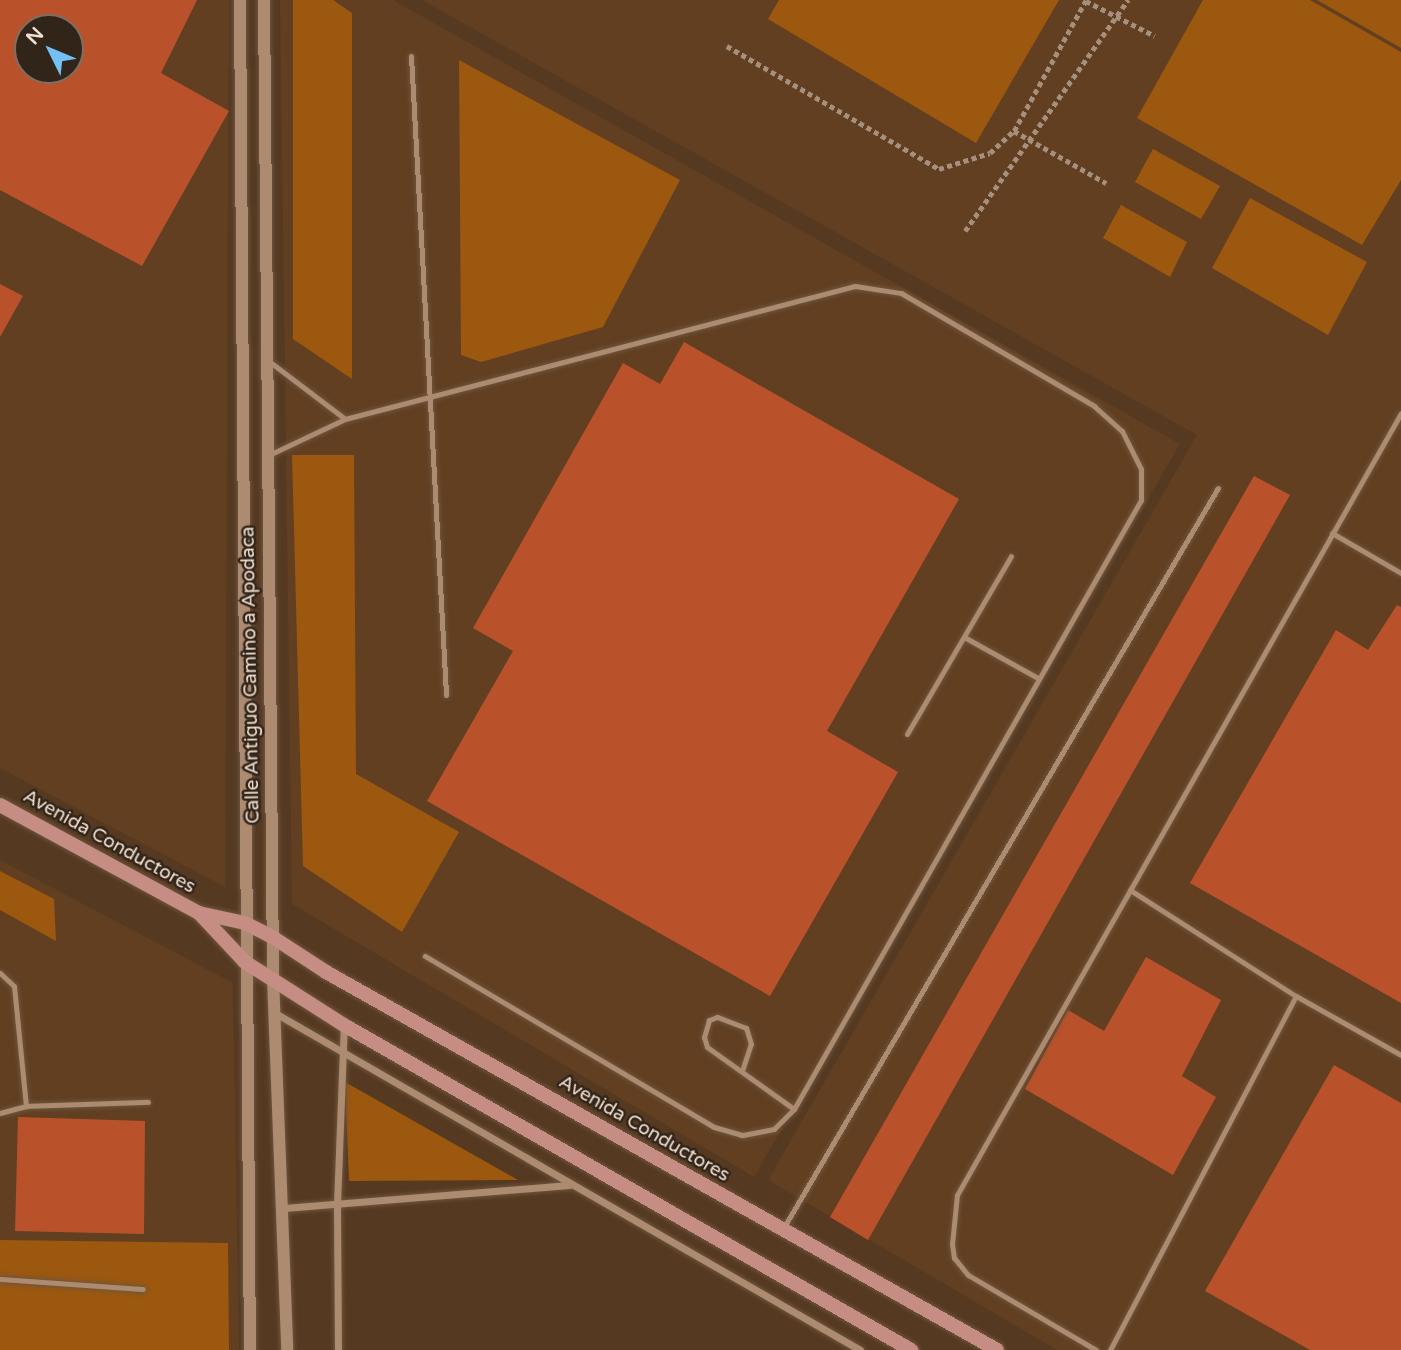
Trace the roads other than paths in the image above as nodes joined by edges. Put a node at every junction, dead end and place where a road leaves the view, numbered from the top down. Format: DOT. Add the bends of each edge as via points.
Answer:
graph roads {
  1 [pos="240,0"];
  2 [pos="264,0"];
  3 [pos="411,56"];
  4 [pos="268,360"];
  5 [pos="429,397"];
  6 [pos="1401,413"];
  7 [pos="345,419"];
  8 [pos="268,456"];
  9 [pos="1218,488"];
  10 [pos="1332,533"];
  11 [pos="1012,556"];
  12 [pos="1401,573"];
  13 [pos="964,637"];
  14 [pos="1038,678"];
  15 [pos="446,695"];
  16 [pos="907,734"];
  17 [pos="0,805"];
  18 [pos="1130,890"];
  19 [pos="199,913"];
  20 [pos="245,923"];
  21 [pos="274,938"];
  22 [pos="425,956"];
  23 [pos="245,962"];
  24 [pos="0,973"];
  25 [pos="273,978"];
  26 [pos="1296,996"];
  27 [pos="274,1013"];
  28 [pos="344,1024"];
  29 [pos="342,1051"];
  30 [pos="1401,1055"];
  31 [pos="742,1071"];
  32 [pos="148,1102"];
  33 [pos="26,1106"];
  34 [pos="794,1109"];
  35 [pos="0,1113"];
  36 [pos="570,1185"];
  37 [pos="337,1204"];
  38 [pos="284,1208"];
  39 [pos="782,1230"];
  40 [pos="0,1279"];
  41 [pos="143,1289"];
  42 [pos="250,1350"];
  43 [pos="287,1350"];
  44 [pos="338,1350"];
  45 [pos="860,1350"];
  46 [pos="911,1350"];
  47 [pos="997,1350"];
  48 [pos="1097,1350"];
  49 [pos="1110,1350"];
  1 -- 20 [label="street, Calle Antiguo Camino a Apodaca"];
  2 -- 4 [label="street, Calle Antiguo Camino a Apodaca"];
  3 -- 5 [label="lane"];
  4 -- 7 [label="lane"];
  4 -- 8 [label="street, Calle Antiguo Camino a Apodaca"];
  5 -- 7 [label="lane"];
  5 -- 14 [label="lane" via="841,287 901,293 1094,406 1122,431 1137,458 1141,500"];
  5 -- 15 [label="lane"];
  6 -- 10 [label="lane"];
  7 -- 8 [label="lane"];
  8 -- 21 [label="street, Calle Antiguo Camino a Apodaca"];
  9 -- 39 [label="lane"];
  10 -- 12 [label="lane"];
  10 -- 18 [label="lane"];
  11 -- 13 [label="lane"];
  13 -- 14 [label="lane"];
  13 -- 16 [label="lane"];
  14 -- 34 [label="lane"];
  17 -- 19 [label="main road, Avenida Conductores"];
  18 -- 26 [label="lane"];
  18 -- 48 [label="lane" via="957,1195 951,1223 954,1258 968,1275"];
  19 -- 20 [label="main road, Avenida Conductores"];
  19 -- 23 [label="main road"];
  20 -- 21 [label="main road, Avenida Conductores"];
  20 -- 23 [label="street, Calle Antiguo Camino a Apodaca"];
  21 -- 25 [label="street, Calle Antiguo Camino a Apodaca"];
  21 -- 39 [label="main road, Avenida Conductores"];
  22 -- 34 [label="lane" via="714,1126 758,1135 774,1129"];
  23 -- 25 [label="main road"];
  23 -- 42 [label="street, Calle Antiguo Camino a Apodaca"];
  24 -- 33 [label="lane" via="14,986"];
  25 -- 27 [label="street, Calle Antiguo Camino a Apodaca"];
  25 -- 28 [label="main road"];
  26 -- 30 [label="lane"];
  26 -- 49 [label="lane"];
  27 -- 29 [label="street"];
  27 -- 38 [label="street, Calle Antiguo Camino a Apodaca"];
  28 -- 29 [label="street"];
  28 -- 46 [label="main road"];
  29 -- 36 [label="street"];
  29 -- 37 [label="street"];
  31 -- 31 [label="lane" via="704,1042 709,1020 717,1017 746,1028 751,1044"];
  31 -- 34 [label="lane"];
  32 -- 33 [label="lane"];
  33 -- 35 [label="lane"];
  36 -- 37 [label="street"];
  36 -- 45 [label="street"];
  37 -- 38 [label="street"];
  37 -- 44 [label="street"];
  38 -- 43 [label="street, Calle Antiguo Camino a Apodaca"];
  39 -- 47 [label="main road, Avenida Conductores"];
  40 -- 41 [label="lane"];
}
